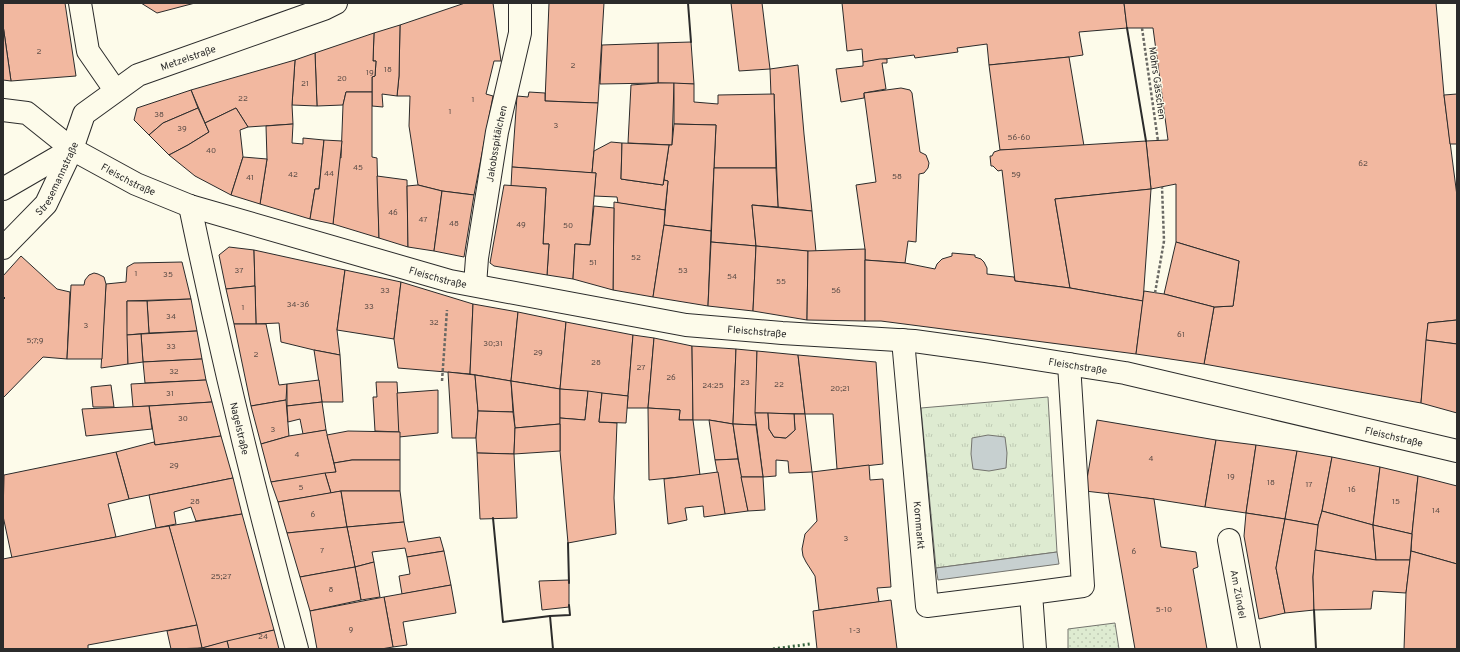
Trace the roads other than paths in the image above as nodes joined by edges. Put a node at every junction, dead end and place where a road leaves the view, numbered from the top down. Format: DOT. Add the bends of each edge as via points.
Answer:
graph roads {
  1 [pos="80,3"];
  2 [pos="336,3"];
  3 [pos="520,3"];
  4 [pos="115,90"];
  5 [pos="3,110"];
  6 [pos="72,149"];
  7 [pos="3,189"];
  8 [pos="190,206"];
  9 [pos="3,248"];
  10 [pos="474,285"];
  11 [pos="903,340"];
  12 [pos="1069,364"];
  13 [pos="1457,450"];
  14 [pos="1229,540"];
  15 [pos="1031,593"];
  16 [pos="297,649"];
  17 [pos="1035,649"];
  18 [pos="1250,649"];
  1 -- 4 [label="street" via="88,51"];
  2 -- 4 [label="street, Metzelstraße" via="138,74"];
  3 -- 10 [label="street, Jakobsspitälchen" via="520,33 497,132"];
  4 -- 6 [label="street, Metzelstraße" via="84,114"];
  5 -- 6 [label="street, Fleischstraße" via="27,113"];
  6 -- 7 [label="street, Stresemannstraße"];
  6 -- 8 [label="street, Fleischstraße" via="136,184"];
  6 -- 9 [label="street, Stresemannstraße" via="46,204"];
  8 -- 10 [label="street, Fleischstraße" via="450,281"];
  8 -- 16 [label="street, Nagelstraße" via="257,499"];
  10 -- 11 [label="street, Fleischstraße" via="686,325"];
  11 -- 12 [label="street, Fleischstraße"];
  11 -- 15 [label="street, Kornmarkt" via="927,606"];
  12 -- 13 [label="street, Fleischstraße" via="1149,378"];
  12 -- 15 [label="street, Kornmarkt" via="1084,586"];
  14 -- 18 [label="street, Am Zündel"];
  15 -- 17 [label="street"];
}
